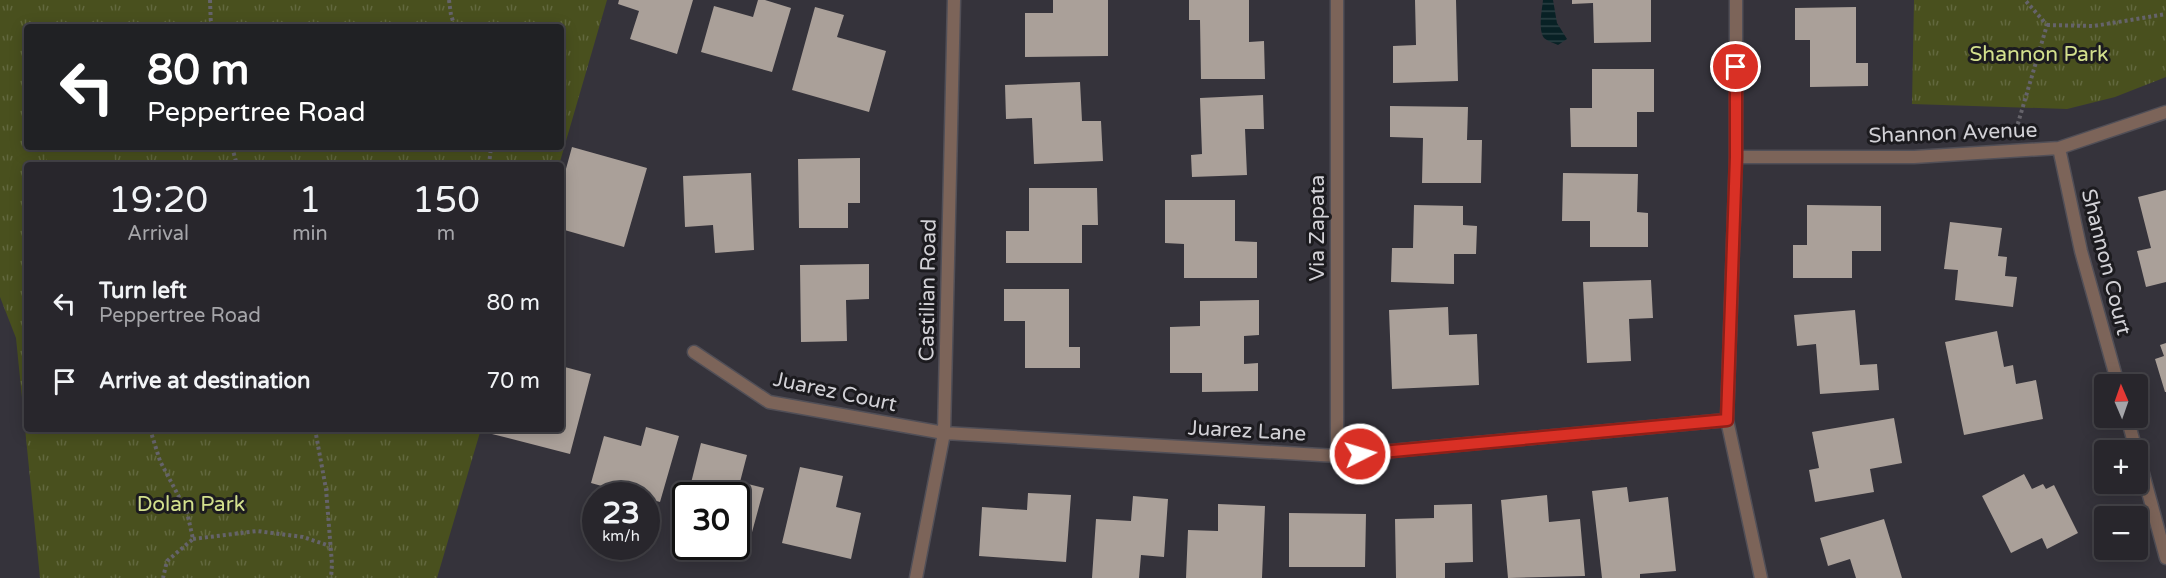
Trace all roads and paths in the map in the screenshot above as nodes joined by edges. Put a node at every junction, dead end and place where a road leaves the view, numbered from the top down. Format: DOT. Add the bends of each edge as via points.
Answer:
graph roads {
  1 [pos="210,0"];
  2 [pos="449,0"];
  3 [pos="954,0"];
  4 [pos="1337,0"];
  5 [pos="1736,0"];
  6 [pos="2025,0"];
  7 [pos="2166,14"];
  8 [pos="212,24"];
  9 [pos="454,24"];
  10 [pos="2048,25"];
  11 [pos="2166,112"];
  12 [pos="2059,148"];
  13 [pos="2010,151"];
  14 [pos="1736,157"];
  15 [pos="694,352"];
  16 [pos="2115,374"];
  17 [pos="1727,420"];
  18 [pos="151,432"];
  19 [pos="316,432"];
  20 [pos="944,433"];
  21 [pos="1337,456"];
  22 [pos="2148,492"];
  23 [pos="193,539"];
  24 [pos="330,546"];
  25 [pos="2166,558"];
  26 [pos="163,578"];
  27 [pos="331,578"];
  28 [pos="916,578"];
  29 [pos="1761,578"];
  1 -- 8 [label="path"];
  2 -- 9 [label="path"];
  3 -- 20 [label="street, Castilian Road"];
  4 -- 21 [label="street, Via Zapata"];
  5 -- 14 [label="street"];
  6 -- 10 [label="path"];
  7 -- 10 [label="path" via="2094,26"];
  10 -- 13 [label="path"];
  11 -- 12 [label="street, Shannon Avenue"];
  12 -- 13 [label="street, Shannon Avenue"];
  12 -- 16 [label="street, Shannon Court" via="2081,251"];
  13 -- 14 [label="street, Shannon Avenue" via="1914,157"];
  14 -- 17 [label="street"];
  15 -- 20 [label="street, Juarez Court" via="769,402"];
  17 -- 21 [label="street, Juarez Lane"];
  17 -- 29 [label="street"];
  18 -- 23 [label="path" via="160,461 187,513"];
  19 -- 24 [label="path" via="326,489"];
  20 -- 21 [label="street, Juarez Lane"];
  20 -- 28 [label="street, Castilian Road"];
  22 -- 25 [label="street"];
  23 -- 24 [label="path" via="257,531 303,537"];
  23 -- 26 [label="path" via="167,561"];
  24 -- 27 [label="path"];
}
